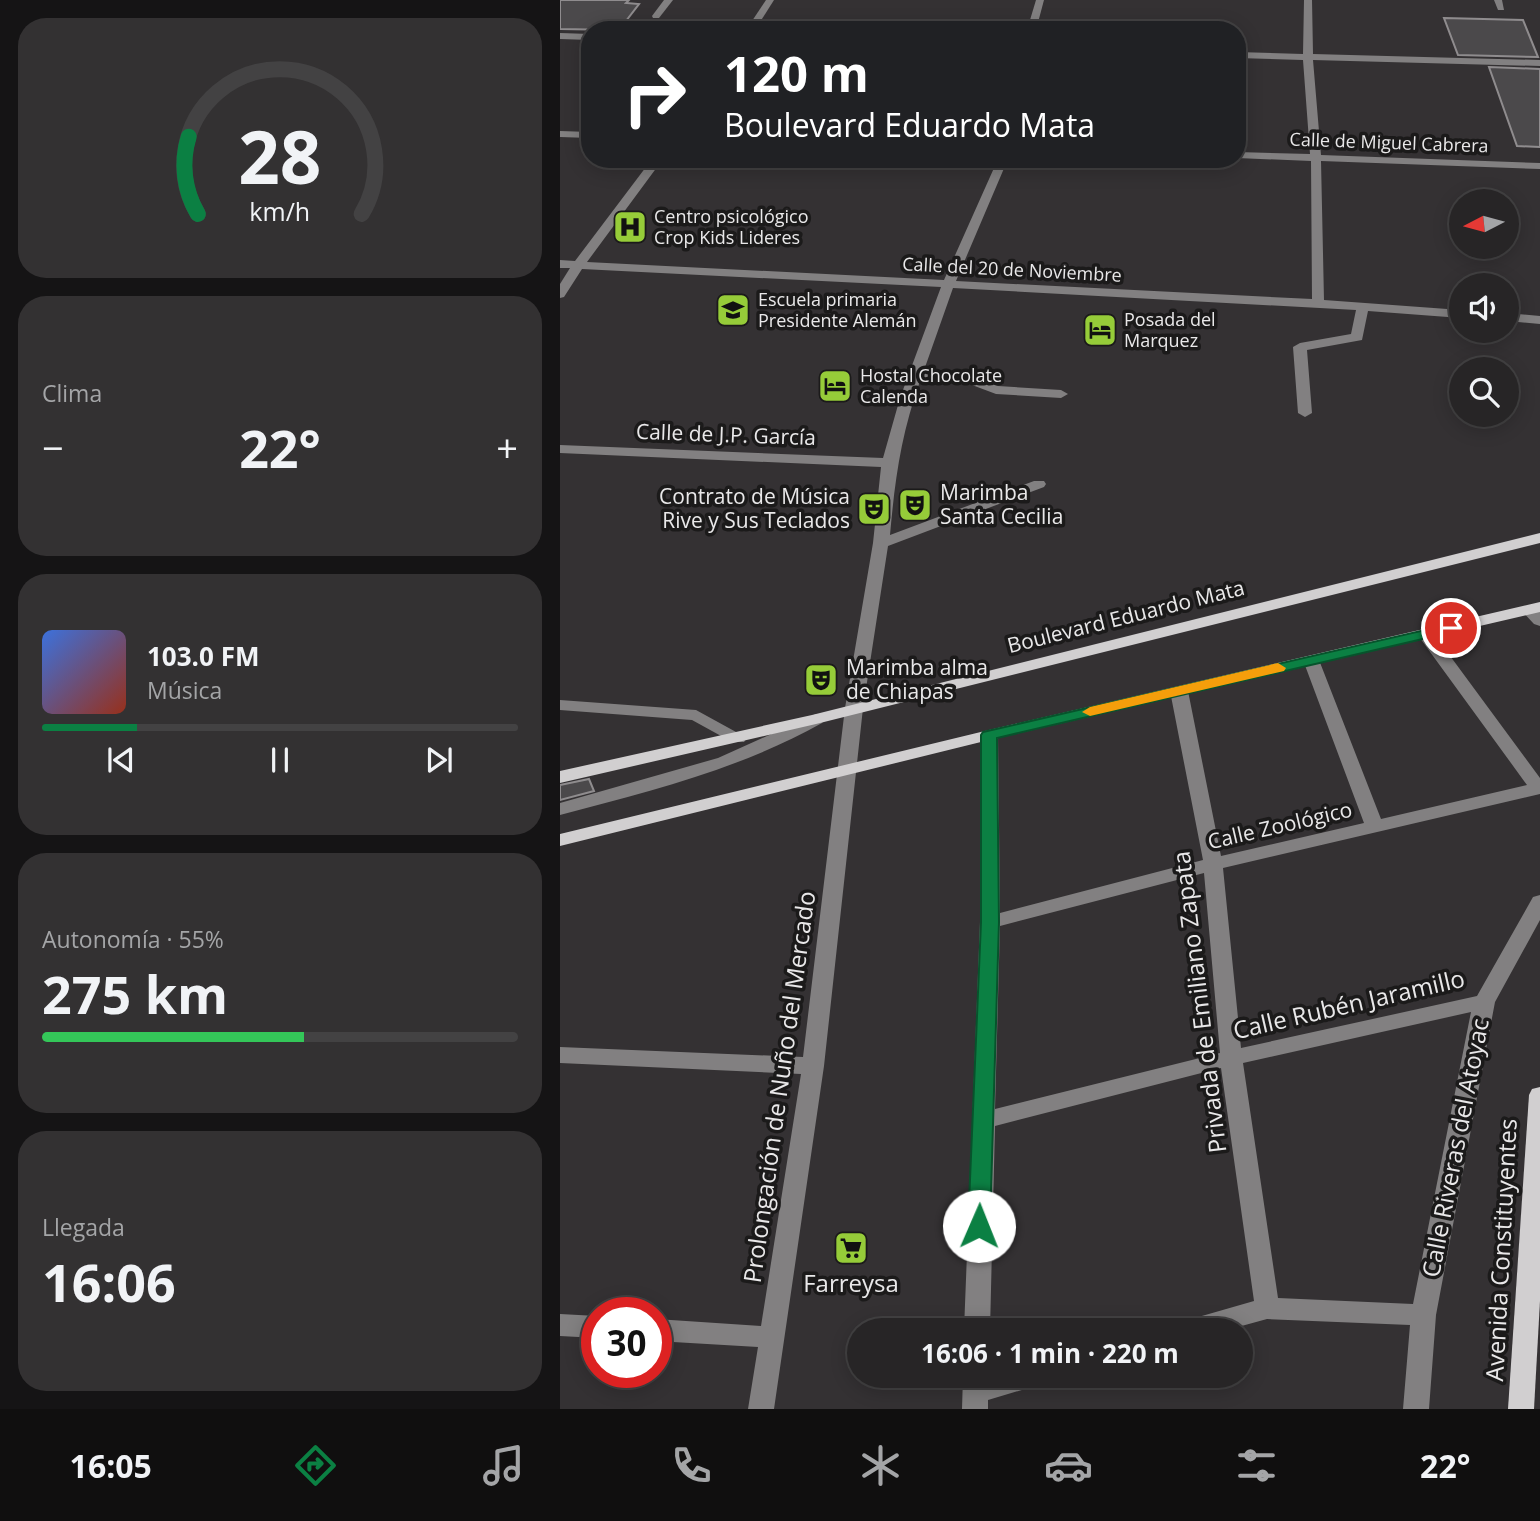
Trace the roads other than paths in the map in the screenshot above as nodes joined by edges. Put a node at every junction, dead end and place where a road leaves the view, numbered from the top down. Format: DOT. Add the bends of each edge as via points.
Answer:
graph roads {
  1 [pos="669,0"];
  2 [pos="771,0"];
  3 [pos="1040,0"];
  4 [pos="1308,0"];
  5 [pos="656,16"];
  6 [pos="971,18"];
  7 [pos="756,21"];
  8 [pos="970,21"];
  9 [pos="1034,21"];
  10 [pos="560,36"];
  11 [pos="581,37"];
  12 [pos="1246,55"];
  13 [pos="1308,57"];
  14 [pos="1540,63"];
  15 [pos="560,134"];
  16 [pos="581,135"];
  17 [pos="1246,155"];
  18 [pos="1315,158"];
  19 [pos="1540,166"];
  20 [pos="650,168"];
  21 [pos="999,168"];
  22 [pos="560,264"];
  23 [pos="579,264"];
  24 [pos="948,284"];
  25 [pos="560,294"];
  26 [pos="1318,303"];
  27 [pos="1363,306"];
  28 [pos="1449,313"];
  29 [pos="1519,318"];
  30 [pos="1540,320"];
  31 [pos="914,377"];
  32 [pos="1061,394"];
  33 [pos="1305,413"];
  34 [pos="560,449"];
  35 [pos="889,463"];
  36 [pos="1039,484"];
  37 [pos="1540,538"];
  38 [pos="881,543"];
  39 [pos="1536,613"];
  40 [pos="1426,634"];
  41 [pos="1311,660"];
  42 [pos="1179,691"];
  43 [pos="560,705"];
  44 [pos="854,708"];
  45 [pos="816,719"];
  46 [pos="989,735"];
  47 [pos="738,738"];
  48 [pos="847,772"];
  49 [pos="560,777"];
  50 [pos="1539,788"];
  51 [pos="560,809"];
  52 [pos="1375,827"];
  53 [pos="560,841"];
  54 [pos="1213,864"];
  55 [pos="1540,902"];
  56 [pos="990,922"];
  57 [pos="1484,1002"];
  58 [pos="560,1055"];
  59 [pos="1231,1058"];
  60 [pos="813,1066"];
  61 [pos="1540,1095"];
  62 [pos="982,1121"];
  63 [pos="1267,1308"];
  64 [pos="1423,1315"];
  65 [pos="977,1318"];
  66 [pos="1232,1318"];
  67 [pos="560,1325"];
  68 [pos="581,1326"];
  69 [pos="672,1331"];
  70 [pos="771,1337"];
  71 [pos="761,1409"];
  72 [pos="1416,1409"];
  73 [pos="1521,1409"];
  1 -- 5 [label="street"];
  2 -- 7 [label="street"];
  3 -- 9 [label="street"];
  4 -- 13 [label="street"];
  6 -- 8 [label="street"];
  10 -- 11 [label="street"];
  12 -- 13 [label="street"];
  13 -- 14 [label="street"];
  13 -- 18 [label="street"];
  15 -- 16 [label="street"];
  17 -- 18 [label="street, Calle de Miguel Cabrera"];
  18 -- 19 [label="street, Calle de Miguel Cabrera"];
  18 -- 26 [label="street"];
  20 -- 23 [label="street"];
  21 -- 24 [label="street, Prolongación de Nuño del Mercado"];
  22 -- 23 [label="street, Calle del 20 de Noviembre"];
  23 -- 24 [label="street, Calle del 20 de Noviembre"];
  23 -- 25 [label="street"];
  24 -- 26 [label="street, Calle del 20 de Noviembre"];
  24 -- 31 [label="street, Prolongación de Nuño del Mercado"];
  26 -- 27 [label="street, Calle del 20 de Noviembre"];
  27 -- 28 [label="street, Calle del 20 de Noviembre"];
  27 -- 33 [label="street" via="1357,337 1300,347"];
  29 -- 30 [label="street"];
  31 -- 32 [label="street" via="967,378 996,390"];
  31 -- 35 [label="street, Prolongación de Nuño del Mercado"];
  34 -- 35 [label="street, Calle de J.P. García"];
  35 -- 38 [label="street, Prolongación de Nuño del Mercado"];
  36 -- 38 [label="street"];
  37 -- 44 [label="main road, Boulevard Eduardo Mata"];
  38 -- 44 [label="street, Prolongación de Nuño del Mercado"];
  39 -- 40 [label="main road"];
  40 -- 41 [label="main road"];
  40 -- 50 [label="street"];
  41 -- 42 [label="main road"];
  41 -- 52 [label="street"];
  42 -- 46 [label="main road"];
  42 -- 54 [label="street, Privada de Emiliano Zapata"];
  43 -- 47 [label="street" via="695,715"];
  44 -- 45 [label="main road, Boulevard Eduardo Mata"];
  44 -- 48 [label="street, Prolongación de Nuño del Mercado"];
  45 -- 47 [label="main road, Boulevard Eduardo Mata"];
  45 -- 51 [label="street" via="789,736 713,765"];
  46 -- 48 [label="main road"];
  46 -- 56 [label="street"];
  47 -- 49 [label="main road, Boulevard Eduardo Mata"];
  48 -- 53 [label="main road"];
  48 -- 60 [label="street, Prolongación de Nuño del Mercado"];
  50 -- 52 [label="street, Calle Zoológico"];
  52 -- 54 [label="street, Calle Zoológico"];
  54 -- 56 [label="street, Calle Zoológico"];
  54 -- 59 [label="street, Privada de Emiliano Zapata"];
  55 -- 57 [label="street, Calle Riveras del Atoyac"];
  56 -- 62 [label="street"];
  57 -- 59 [label="street, Calle Rubén Jaramillo"];
  57 -- 64 [label="street, Calle Riveras del Atoyac"];
  58 -- 60 [label="street"];
  59 -- 62 [label="street, Calle Rubén Jaramillo"];
  59 -- 63 [label="street, Privada de Emiliano Zapata"];
  60 -- 70 [label="street, Prolongación de Nuño del Mercado"];
  61 -- 73 [label="main road, Avenida Constituyentes"];
  62 -- 65 [label="street"];
  63 -- 64 [label="street"];
  63 -- 66 [label="street"];
  64 -- 72 [label="street, Calle Riveras del Atoyac"];
  67 -- 68 [label="street"];
  69 -- 70 [label="street"];
  70 -- 71 [label="street, Prolongación de Nuño del Mercado"];
}
